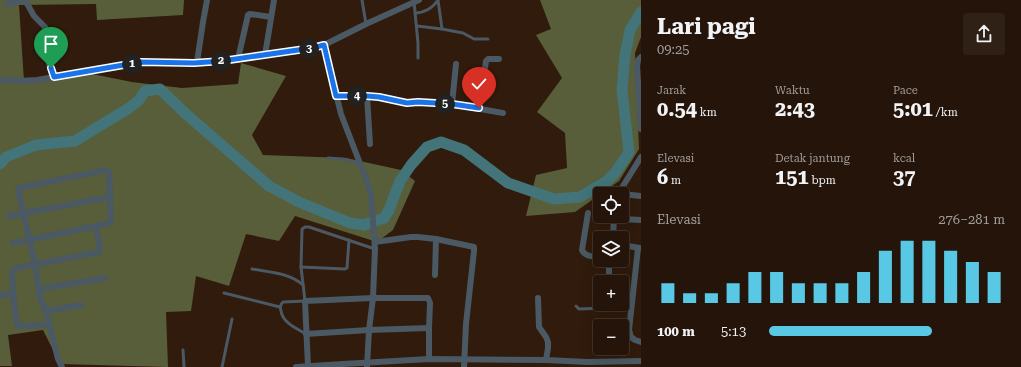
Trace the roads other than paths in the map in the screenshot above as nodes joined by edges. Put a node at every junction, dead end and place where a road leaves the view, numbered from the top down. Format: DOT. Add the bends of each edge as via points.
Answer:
graph roads {
  1 [pos="207,0"];
  2 [pos="274,0"];
  3 [pos="362,0"];
  4 [pos="438,0"];
  5 [pos="416,1"];
  6 [pos="7,4"];
  7 [pos="415,13"];
  8 [pos="271,17"];
  9 [pos="366,24"];
  10 [pos="417,26"];
  11 [pos="442,29"];
  12 [pos="488,39"];
  13 [pos="324,45"];
  14 [pos="264,55"];
  15 [pos="641,57"];
  16 [pos="418,58"];
  17 [pos="238,59"];
  18 [pos="499,60"];
  19 [pos="197,62"];
  20 [pos="456,64"];
  21 [pos="54,77"];
  22 [pos="0,80"];
  23 [pos="640,89"];
  24 [pos="336,96"];
  25 [pos="367,96"];
  26 [pos="452,104"];
  27 [pos="479,108"];
  28 [pos="503,113"];
  29 [pos="641,122"];
  30 [pos="641,129"];
  31 [pos="370,144"];
  32 [pos="641,157"];
  33 [pos="328,158"];
  34 [pos="360,163"];
  35 [pos="622,187"];
  36 [pos="629,195"];
  37 [pos="641,196"];
  38 [pos="110,197"];
  39 [pos="588,213"];
  40 [pos="24,214"];
  41 [pos="9,216"];
  42 [pos="629,219"];
  43 [pos="641,220"];
  44 [pos="96,226"];
  45 [pos="436,239"];
  46 [pos="29,240"];
  47 [pos="349,240"];
  48 [pos="375,240"];
  49 [pos="13,243"];
  50 [pos="629,247"];
  51 [pos="639,248"];
  52 [pos="375,249"];
  53 [pos="593,256"];
  54 [pos="35,264"];
  55 [pos="301,267"];
  56 [pos="609,267"];
  57 [pos="252,269"];
  58 [pos="609,273"];
  59 [pos="435,275"];
  60 [pos="105,278"];
  61 [pos="303,285"];
  62 [pos="39,289"];
  63 [pos="224,293"];
  64 [pos="13,294"];
  65 [pos="0,295"];
  66 [pos="373,298"];
  67 [pos="538,298"];
  68 [pos="305,301"];
  69 [pos="82,305"];
  70 [pos="576,306"];
  71 [pos="280,307"];
  72 [pos="632,307"];
  73 [pos="46,311"];
  74 [pos="232,319"];
  75 [pos="49,325"];
  76 [pos="429,328"];
  77 [pos="369,330"];
  78 [pos="306,334"];
  79 [pos="641,342"];
  80 [pos="184,350"];
  81 [pos="429,360"];
  82 [pos="546,360"];
  83 [pos="641,361"];
  84 [pos="464,364"];
  85 [pos="508,364"];
  86 [pos="367,365"];
  87 [pos="308,366"];
  88 [pos="62,367"];
  89 [pos="184,367"];
  90 [pos="222,367"];
  91 [pos="296,367"];
  1 -- 19 [label="street"];
  2 -- 8 [label="street"];
  3 -- 9 [label="lane"];
  4 -- 7 [label="lane" via="428,10"];
  4 -- 11 [label="lane"];
  5 -- 7 [label="lane"];
  5 -- 9 [label="street"];
  6 -- 21 [label="street" via="26,0 34,16 46,27 49,64"];
  7 -- 10 [label="lane"];
  8 -- 14 [label="street"];
  8 -- 17 [label="street" via="248,15"];
  9 -- 13 [label="street"];
  10 -- 11 [label="lane"];
  10 -- 16 [label="lane"];
  11 -- 12 [label="lane" via="463,33 474,39"];
  13 -- 14 [label="street"];
  13 -- 24 [label="street"];
  14 -- 17 [label="street"];
  15 -- 23 [label="street" via="637,62"];
  17 -- 19 [label="street"];
  18 -- 27 [label="street" via="486,61"];
  19 -- 21 [label="street" via="141,62"];
  20 -- 26 [label="street"];
  21 -- 22 [label="street" via="20,82"];
  23 -- 29 [label="street"];
  24 -- 25 [label="street"];
  24 -- 34 [label="street"];
  25 -- 26 [label="street" via="407,103"];
  25 -- 31 [label="street"];
  26 -- 27 [label="street"];
  27 -- 28 [label="street"];
  29 -- 30 [label="street"];
  32 -- 35 [label="street"];
  33 -- 34 [label="lane"];
  34 -- 48 [label="street" via="369,187"];
  36 -- 37 [label="street"];
  38 -- 40 [label="street"];
  38 -- 40 [label="street" via="109,172 102,170 18,188"];
  38 -- 44 [label="street" via="110,222"];
  39 -- 53 [label="street" via="582,250 583,254"];
  40 -- 41 [label="street"];
  40 -- 46 [label="street"];
  42 -- 43 [label="street"];
  44 -- 46 [label="street"];
  44 -- 54 [label="street" via="99,252"];
  45 -- 48 [label="street" via="411,237"];
  45 -- 59 [label="street"];
  45 -- 84 [label="street" via="474,247"];
  46 -- 49 [label="street"];
  46 -- 54 [label="street"];
  47 -- 52 [label="lane"];
  47 -- 55 [label="lane" via="347,268"];
  47 -- 55 [label="lane" via="305,227 302,229"];
  48 -- 52 [label="street"];
  50 -- 51 [label="street"];
  51 -- 72 [label="street"];
  52 -- 66 [label="street"];
  54 -- 62 [label="street"];
  54 -- 64 [label="street" via="13,270"];
  55 -- 61 [label="lane"];
  56 -- 58 [label="street"];
  57 -- 61 [label="lane" via="286,275"];
  60 -- 62 [label="street"];
  61 -- 68 [label="lane"];
  62 -- 73 [label="street"];
  63 -- 71 [label="lane"];
  64 -- 65 [label="street"];
  64 -- 75 [label="street" via="18,326"];
  66 -- 68 [label="street"];
  66 -- 76 [label="street" via="428,298"];
  66 -- 77 [label="street"];
  67 -- 82 [label="street" via="540,327 548,342"];
  68 -- 71 [label="lane" via="283,302"];
  68 -- 78 [label="street"];
  69 -- 73 [label="street"];
  70 -- 72 [label="lane" via="579,309"];
  71 -- 78 [label="lane" via="282,316"];
  72 -- 79 [label="street" via="629,330 631,337"];
  73 -- 75 [label="street"];
  74 -- 90 [label="lane"];
  75 -- 88 [label="street"];
  76 -- 77 [label="street"];
  76 -- 81 [label="street"];
  77 -- 78 [label="street"];
  77 -- 86 [label="street"];
  78 -- 87 [label="street"];
  80 -- 89 [label="lane"];
  81 -- 84 [label="street"];
  81 -- 86 [label="street"];
  82 -- 83 [label="street"];
  82 -- 85 [label="street"];
  84 -- 85 [label="street"];
  86 -- 87 [label="street"];
  87 -- 91 [label="street"];
}
